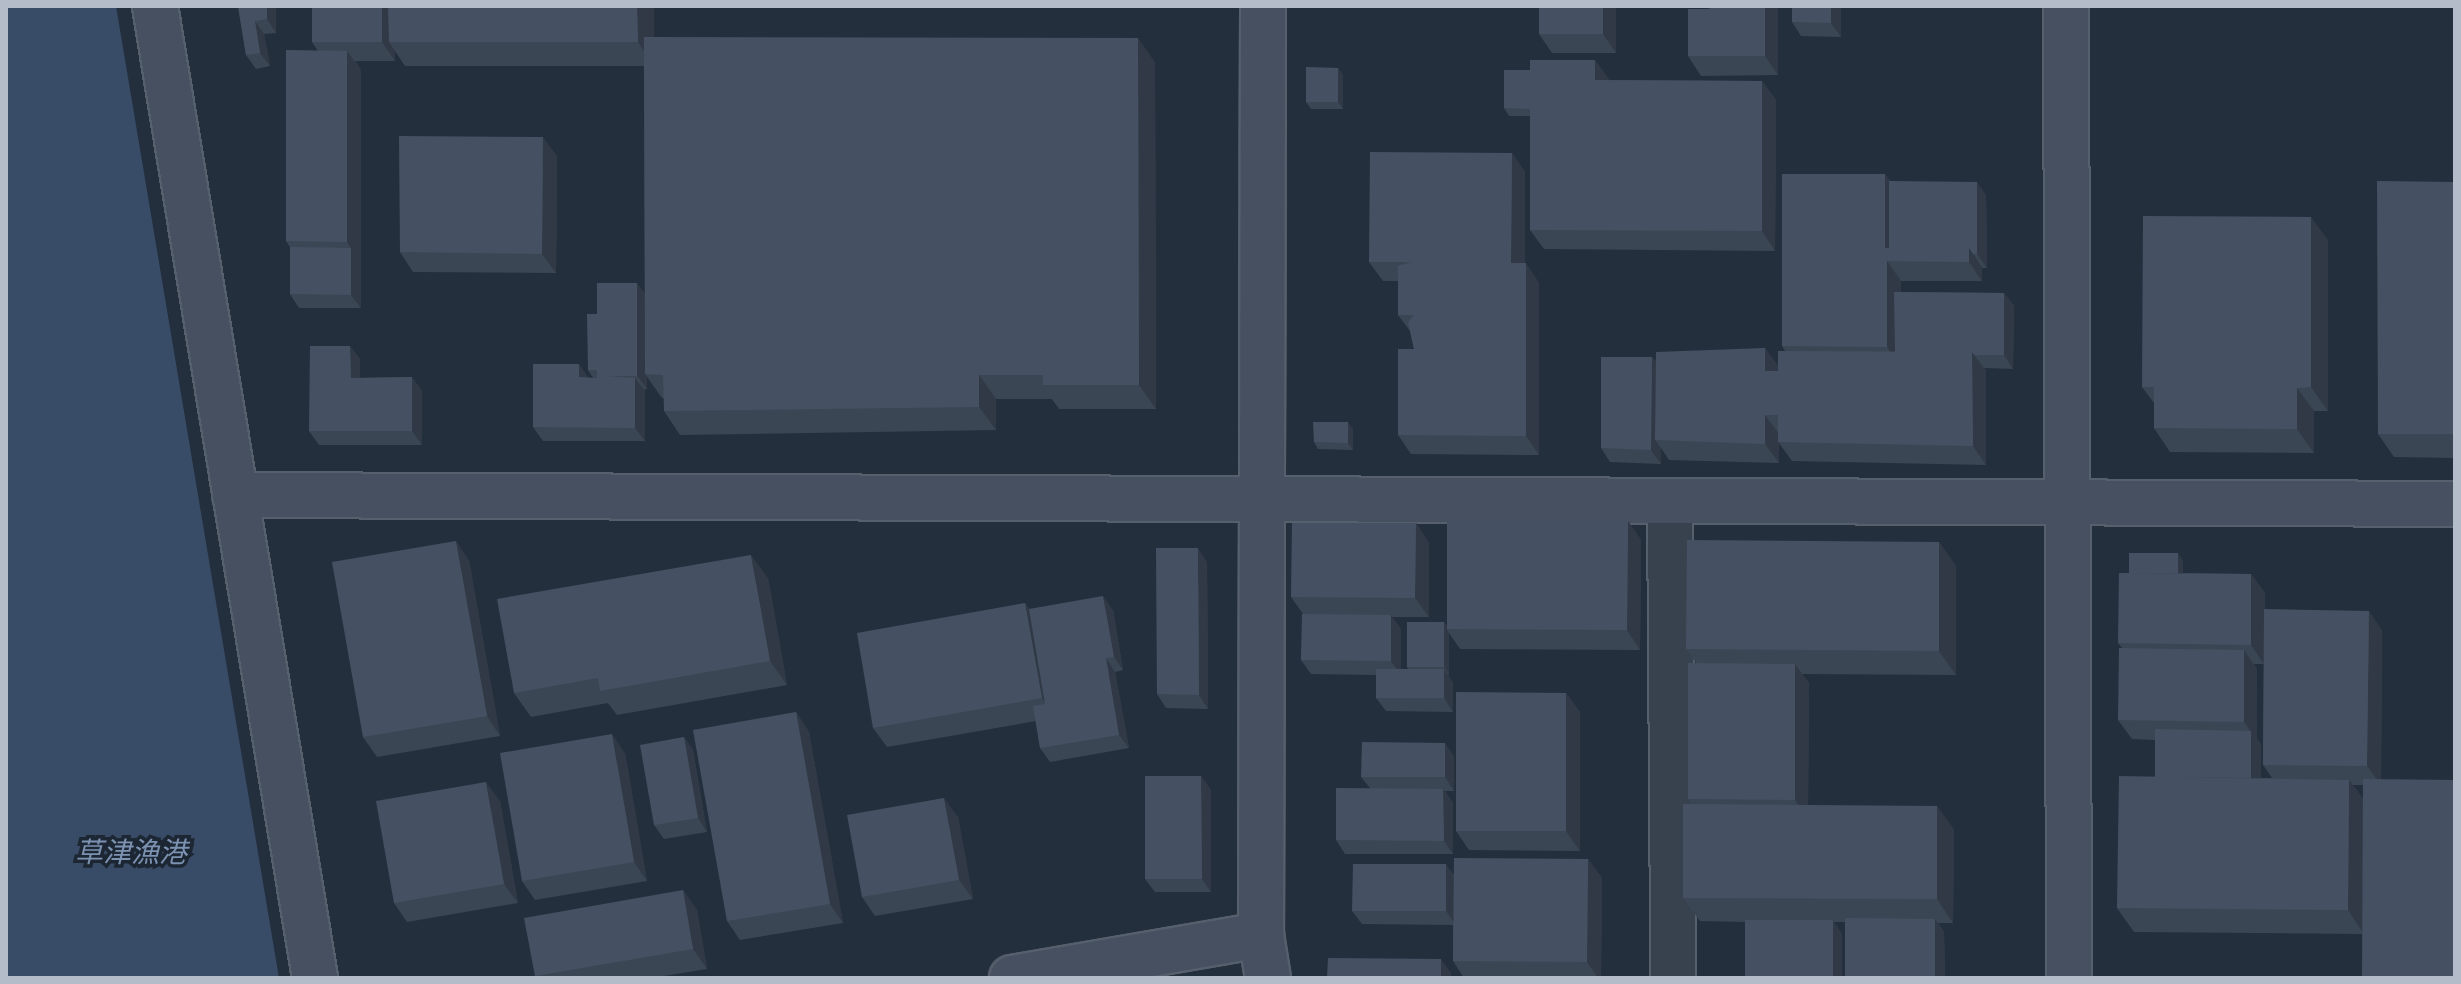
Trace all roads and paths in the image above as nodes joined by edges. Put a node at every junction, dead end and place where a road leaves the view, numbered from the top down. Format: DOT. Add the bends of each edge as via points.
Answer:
graph roads {
  1 [pos="155,6"];
  2 [pos="1263,6"];
  3 [pos="2066,6"];
  4 [pos="235,495"];
  5 [pos="1262,500"];
  6 [pos="2064,502"];
  7 [pos="2455,504"];
  8 [pos="1670,506"];
  9 [pos="1261,935"];
  10 [pos="315,978"];
  11 [pos="1012,978"];
  12 [pos="1268,978"];
  13 [pos="1673,978"];
  14 [pos="2069,978"];
  1 -- 4 [label="street"];
  2 -- 5 [label="street"];
  3 -- 6 [label="street"];
  4 -- 5 [label="street"];
  4 -- 10 [label="street"];
  5 -- 8 [label="street"];
  5 -- 9 [label="street"];
  6 -- 7 [label="street"];
  6 -- 8 [label="street"];
  6 -- 14 [label="street"];
  8 -- 13 [label="street"];
  9 -- 11 [label="street"];
  9 -- 12 [label="street"];
}
